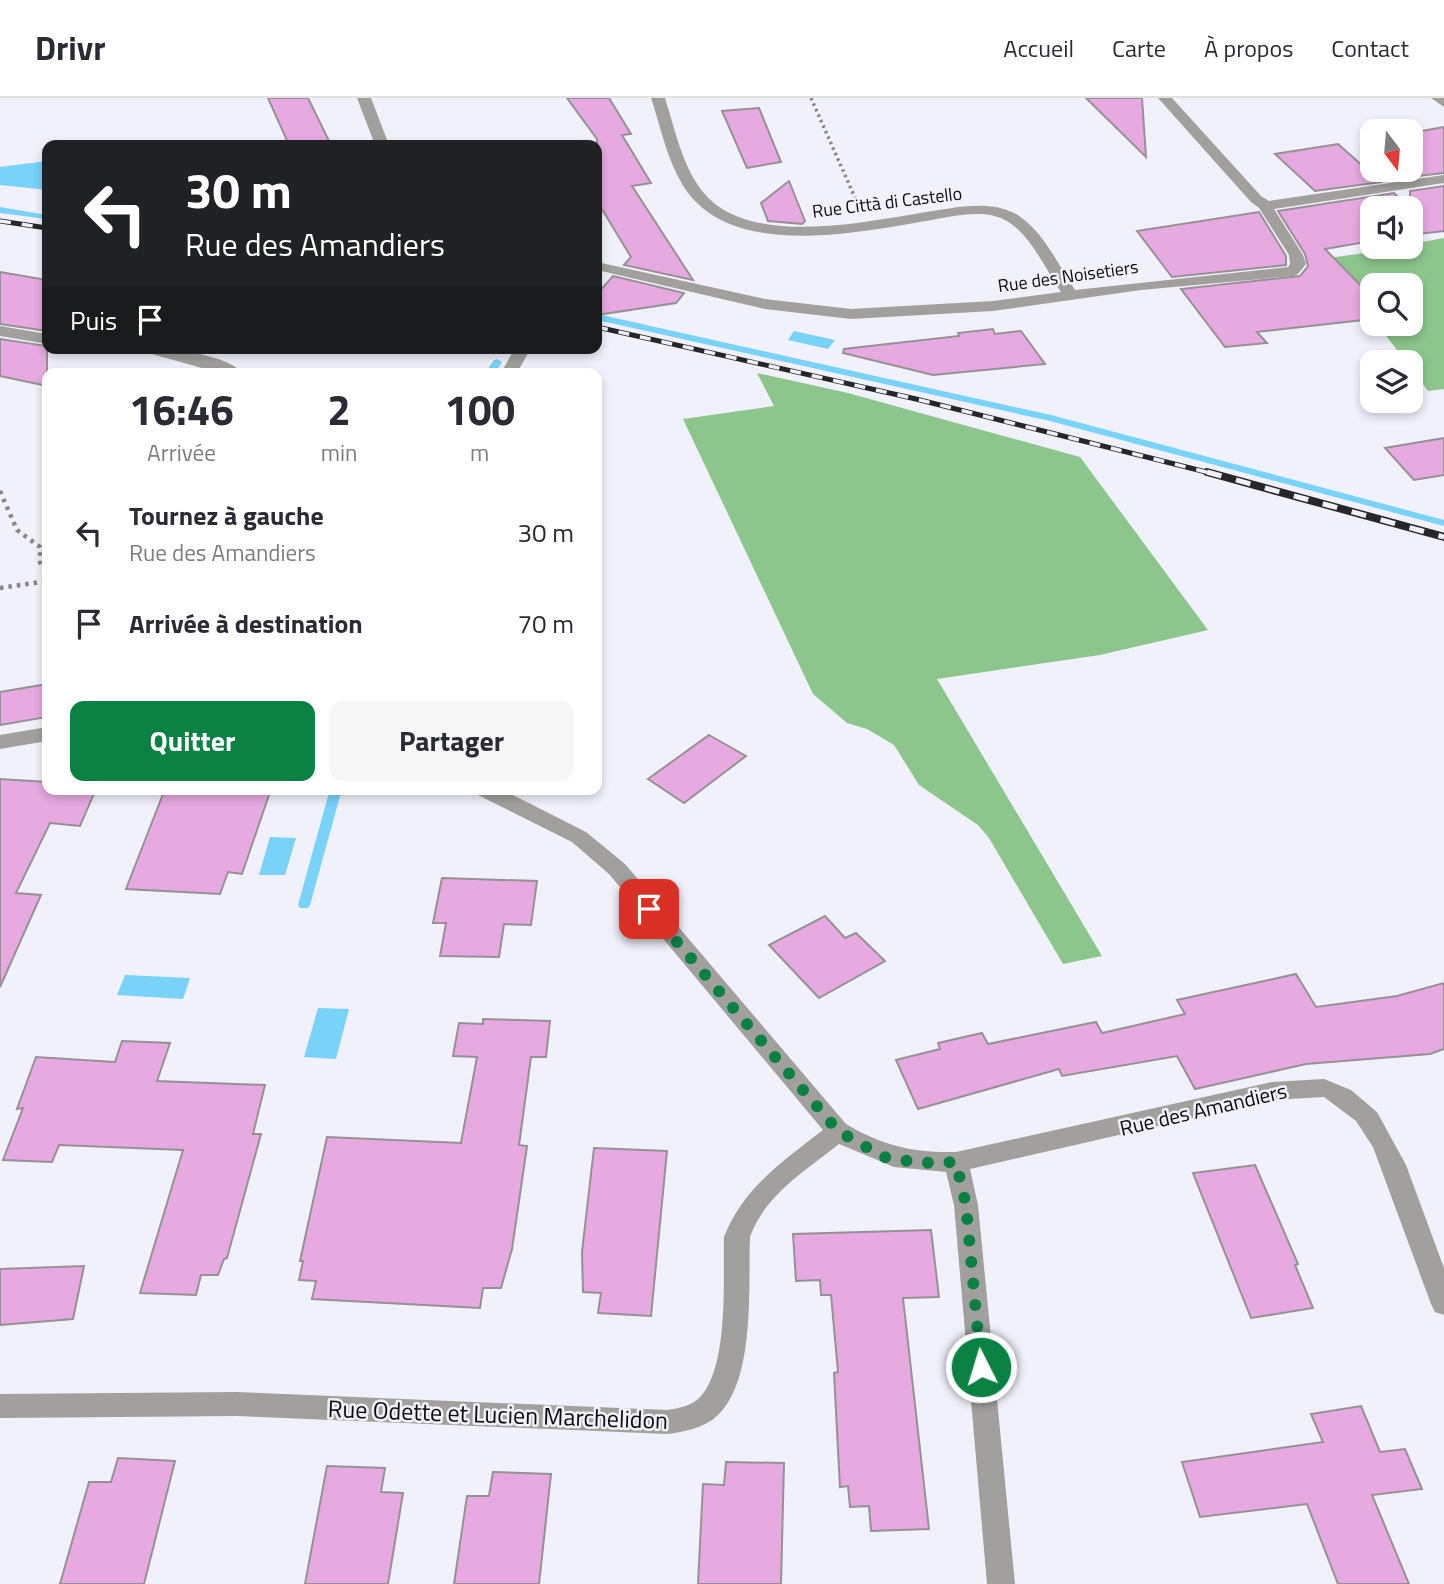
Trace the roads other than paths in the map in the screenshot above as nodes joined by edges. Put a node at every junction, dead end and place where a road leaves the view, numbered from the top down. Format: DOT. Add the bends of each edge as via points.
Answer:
graph roads {
  1 [pos="364,98"];
  2 [pos="658,98"];
  3 [pos="1165,98"];
  4 [pos="1438,98"];
  5 [pos="1444,103"];
  6 [pos="380,140"];
  7 [pos="1444,179"];
  8 [pos="1267,206"];
  9 [pos="602,267"];
  10 [pos="1071,296"];
  11 [pos="0,331"];
  12 [pos="42,338"];
  13 [pos="169,354"];
  14 [pos="222,368"];
  15 [pos="42,735"];
  16 [pos="0,742"];
  17 [pos="495,795"];
  18 [pos="838,1131"];
  19 [pos="956,1162"];
  20 [pos="1444,1304"];
  21 [pos="0,1406"];
  22 [pos="1001,1584"];
  1 -- 6 [label="street"];
  2 -- 10 [label="street, Rue Città di Castello" via="693,188 713,209 772,229 818,231 954,212 1004,214 1025,230"];
  3 -- 8 [label="street"];
  4 -- 5 [label="street"];
  7 -- 8 [label="street"];
  8 -- 10 [label="street, Rue des Noisetiers" via="1296,255 1298,264 1293,271"];
  9 -- 10 [label="street, Rue des Noisetiers" via="765,304 833,313 935,311"];
  11 -- 12 [label="street"];
  13 -- 14 [label="street"];
  15 -- 16 [label="street"];
  17 -- 18 [label="street, Rue des Amandiers" via="579,836 617,869"];
  18 -- 19 [label="street, Rue des Amandiers" via="884,1157 919,1163"];
  18 -- 21 [label="street, Rue Odette et Lucien Marchelidon" via="757,1199 742,1219 730,1364 713,1403 684,1420 237,1404"];
  19 -- 20 [label="street, Rue des Amandiers" via="1272,1091 1330,1090 1371,1122 1388,1154"];
  19 -- 22 [label="street" via="966,1205"];
}
